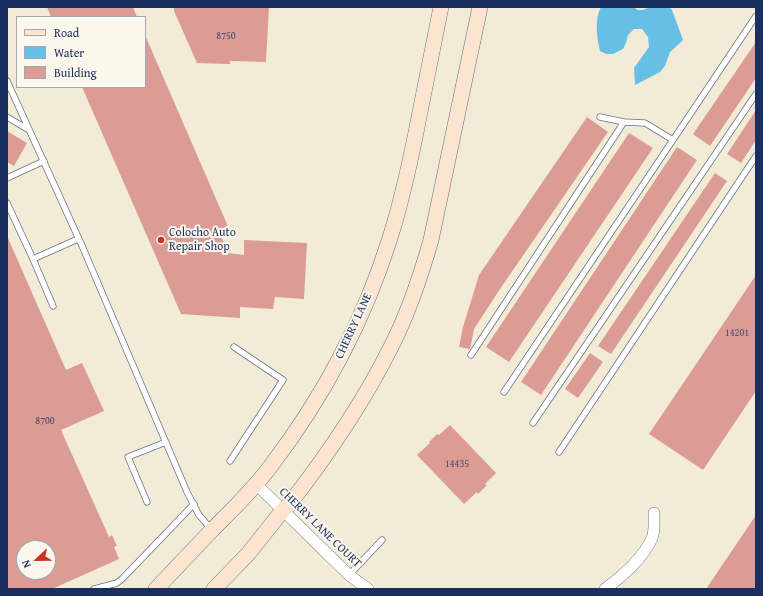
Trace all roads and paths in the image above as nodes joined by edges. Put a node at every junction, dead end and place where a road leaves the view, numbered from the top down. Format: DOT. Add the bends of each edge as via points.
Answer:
graph roads {
  1 [pos="441,7"];
  2 [pos="480,7"];
  3 [pos="756,16"];
  4 [pos="7,81"];
  5 [pos="756,94"];
  6 [pos="7,117"];
  7 [pos="600,117"];
  8 [pos="624,122"];
  9 [pos="30,130"];
  10 [pos="673,140"];
  11 [pos="756,156"];
  12 [pos="44,161"];
  13 [pos="8,176"];
  14 [pos="7,203"];
  15 [pos="78,239"];
  16 [pos="33,259"];
  17 [pos="53,306"];
  18 [pos="234,347"];
  19 [pos="471,355"];
  20 [pos="504,392"];
  21 [pos="532,423"];
  22 [pos="166,442"];
  23 [pos="559,452"];
  24 [pos="230,462"];
  25 [pos="256,484"];
  26 [pos="147,502"];
  27 [pos="194,504"];
  28 [pos="283,510"];
  29 [pos="654,513"];
  30 [pos="212,530"];
  31 [pos="382,540"];
  32 [pos="349,575"];
  33 [pos="94,589"];
  34 [pos="156,589"];
  35 [pos="214,589"];
  36 [pos="368,589"];
  37 [pos="606,589"];
  1 -- 25 [label="main road, CHERRY LANE" via="400,204 378,273 360,318 332,374 315,403"];
  2 -- 28 [label="main road" via="423,270 393,343 362,400 324,459"];
  3 -- 10 [label="lane"];
  4 -- 9 [label="lane"];
  5 -- 21 [label="lane"];
  6 -- 9 [label="lane"];
  7 -- 8 [label="lane"];
  8 -- 10 [label="lane" via="645,123"];
  8 -- 19 [label="lane"];
  9 -- 12 [label="lane"];
  10 -- 20 [label="lane"];
  11 -- 23 [label="lane"];
  12 -- 13 [label="lane"];
  12 -- 15 [label="lane"];
  14 -- 16 [label="lane"];
  15 -- 16 [label="lane"];
  15 -- 22 [label="lane"];
  16 -- 17 [label="lane"];
  18 -- 24 [label="lane" via="283,380"];
  22 -- 26 [label="lane" via="128,457"];
  22 -- 27 [label="lane"];
  25 -- 28 [label="street, CHERRY LANE COURT"];
  25 -- 30 [label="main road, CHERRY LANE"];
  27 -- 30 [label="lane" via="199,515"];
  27 -- 33 [label="lane" via="123,578 117,583"];
  28 -- 32 [label="street, CHERRY LANE COURT"];
  28 -- 35 [label="main road" via="248,554"];
  29 -- 37 [label="street" via="653,536 643,553"];
  30 -- 34 [label="main road, CHERRY LANE"];
  31 -- 32 [label="lane"];
  32 -- 36 [label="street, CHERRY LANE COURT"];
}
